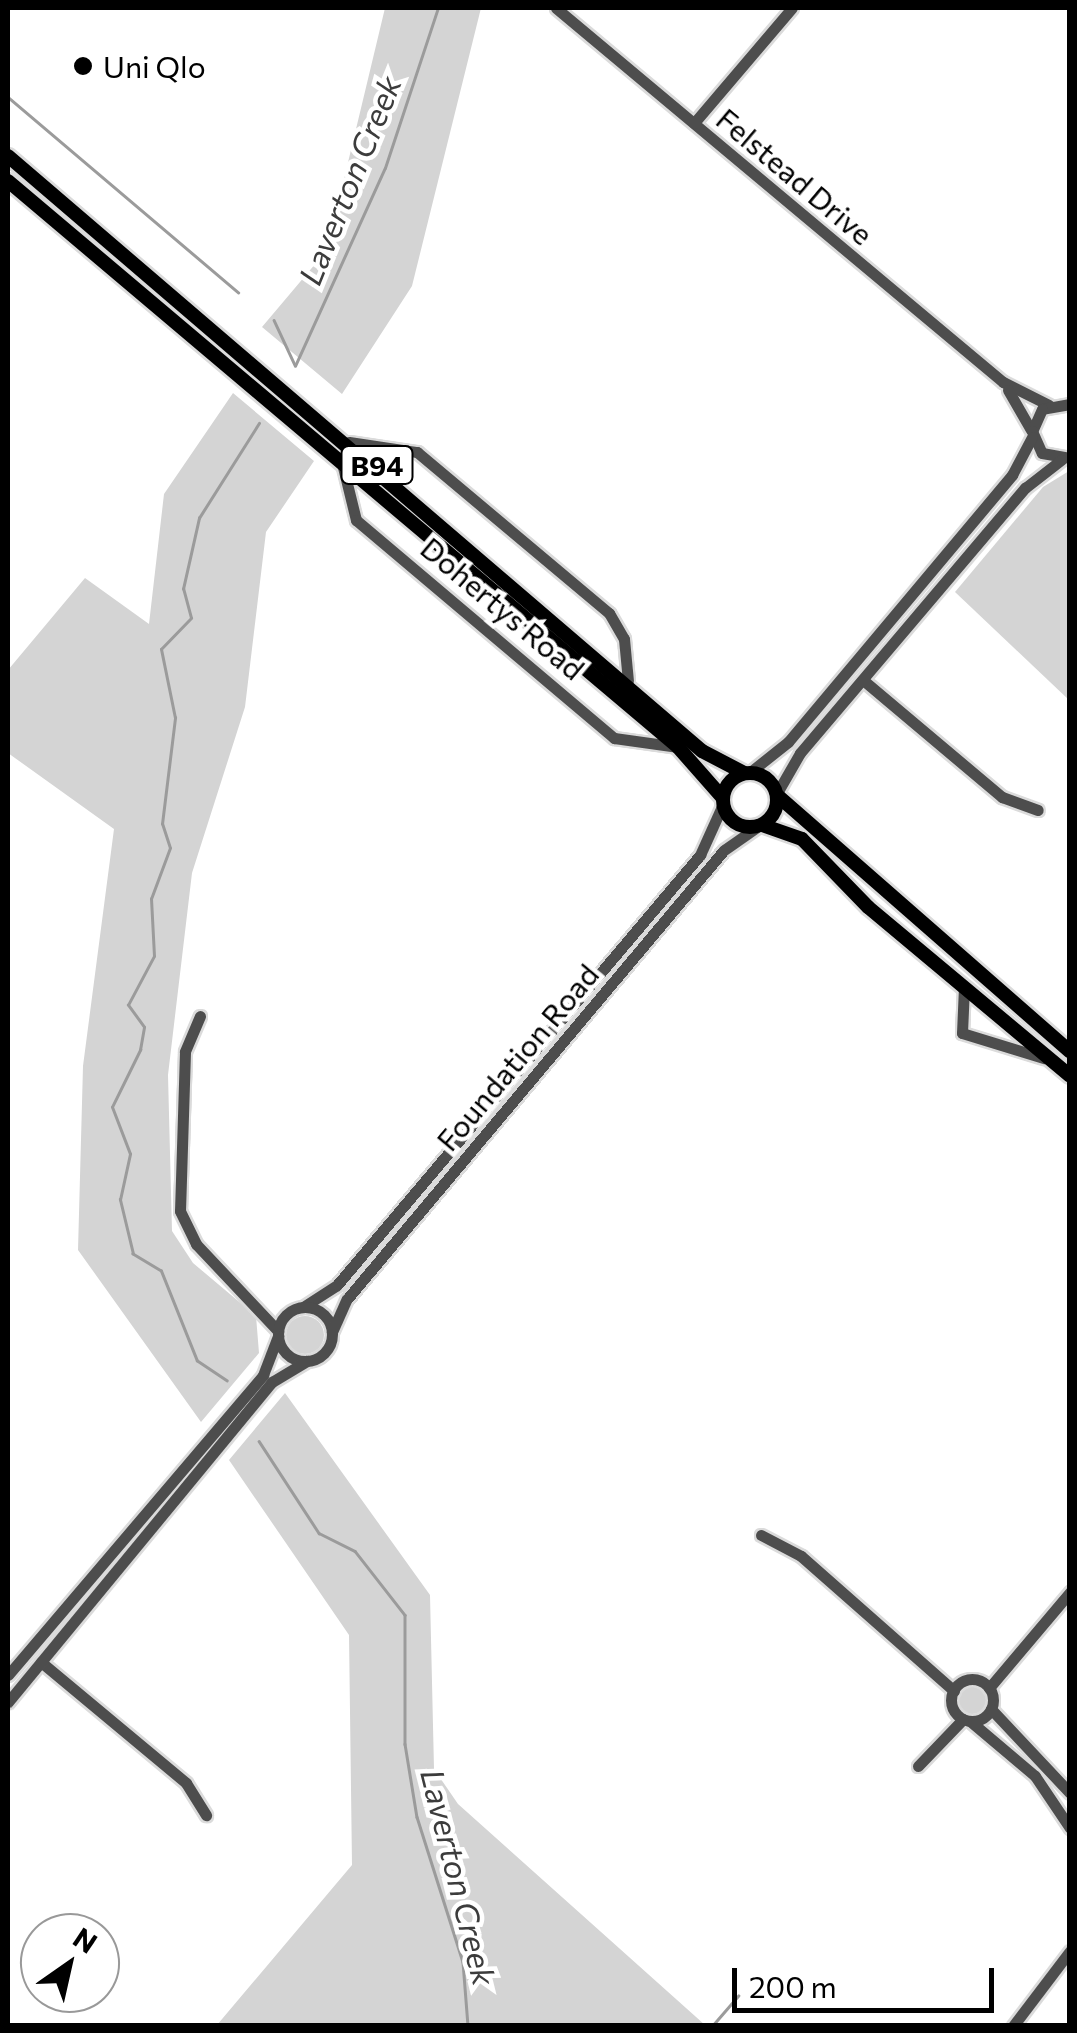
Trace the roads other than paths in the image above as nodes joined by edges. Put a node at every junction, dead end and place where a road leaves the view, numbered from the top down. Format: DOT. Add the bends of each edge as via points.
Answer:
graph roads {
  1 [pos="556,8"];
  2 [pos="792,8"];
  3 [pos="694,123"];
  4 [pos="8,156"];
  5 [pos="8,181"];
  6 [pos="1002,382"];
  7 [pos="1062,402"];
  8 [pos="1032,434"];
  9 [pos="349,442"];
  10 [pos="340,459"];
  11 [pos="1065,459"];
  12 [pos="964,532"];
  13 [pos="978,544"];
  14 [pos="862,680"];
  15 [pos="628,681"];
  16 [pos="678,747"];
  17 [pos="746,773"];
  18 [pos="777,795"];
  19 [pos="723,801"];
  20 [pos="1038,810"];
  21 [pos="760,826"];
  22 [pos="964,987"];
  23 [pos="200,1016"];
  24 [pos="1070,1052"];
  25 [pos="1053,1062"];
  26 [pos="1070,1076"];
  27 [pos="256,1298"];
  28 [pos="301,1308"];
  29 [pos="332,1332"];
  30 [pos="278,1334"];
  31 [pos="307,1361"];
  32 [pos="761,1534"];
  33 [pos="1070,1592"];
  34 [pos="41,1662"];
  35 [pos="8,1675"];
  36 [pos="985,1684"];
  37 [pos="958,1687"];
  38 [pos="8,1702"];
  39 [pos="991,1709"];
  40 [pos="962,1716"];
  41 [pos="1033,1753"];
  42 [pos="918,1766"];
  43 [pos="1023,1766"];
  44 [pos="1070,1792"];
  45 [pos="206,1815"];
  46 [pos="1070,1828"];
  47 [pos="1070,1950"];
  48 [pos="1013,2026"];
  1 -- 3 [label="street, Felstead Drive"];
  2 -- 3 [label="street"];
  3 -- 6 [label="street, Felstead Drive"];
  4 -- 9 [label="main road, Dohertys Road / B94"];
  5 -- 10 [label="main road, Dohertys Road / B94"];
  6 -- 7 [label="street, Felstead Drive"];
  6 -- 8 [label="street, Felstead Drive"];
  7 -- 8 [label="street"];
  8 -- 11 [label="street, Felstead Drive"];
  8 -- 12 [label="street"];
  9 -- 15 [label="main road, Dohertys Road / B94"];
  9 -- 15 [label="street, Dohertys Road" via="417,452 609,613 628,654"];
  10 -- 16 [label="main road, Dohertys Road / B94"];
  10 -- 16 [label="street, Dohertys Road" via="356,520 614,738"];
  11 -- 13 [label="street"];
  12 -- 13 [label="street"];
  12 -- 17 [label="street" via="788,742"];
  13 -- 14 [label="street"];
  14 -- 18 [label="street"];
  14 -- 20 [label="street" via="1002,797"];
  15 -- 17 [label="main road, Dohertys Road / B94" via="711,759"];
  16 -- 19 [label="main road, Dohertys Road / B94"];
  17 -- 18 [label="main road, B94"];
  17 -- 19 [label="main road"];
  18 -- 21 [label="main road"];
  18 -- 24 [label="main road, B94"];
  19 -- 21 [label="main road, B94" via="735,823"];
  19 -- 28 [label="street, Foundation Road" via="700,855 337,1285"];
  21 -- 22 [label="main road, B94" via="802,839"];
  21 -- 29 [label="street, Foundation Road" via="700,879 346,1299"];
  22 -- 25 [label="main road, B94"];
  22 -- 25 [label="street" via="962,1033"];
  23 -- 27 [label="street" via="185,1052 180,1210 204,1254"];
  25 -- 26 [label="main road, B94"];
  27 -- 28 [label="street"];
  27 -- 30 [label="street"];
  28 -- 29 [label="street" via="319,1311"];
  28 -- 30 [label="street"];
  29 -- 31 [label="street" via="328,1349"];
  30 -- 31 [label="street" via="284,1352"];
  30 -- 35 [label="street" via="263,1375"];
  31 -- 34 [label="street" via="272,1382"];
  32 -- 37 [label="street" via="801,1556"];
  33 -- 36 [label="street"];
  34 -- 38 [label="street"];
  34 -- 45 [label="street" via="186,1783"];
  36 -- 37 [label="street"];
  36 -- 39 [label="street"];
  37 -- 40 [label="street"];
  39 -- 40 [label="street"];
  39 -- 41 [label="street"];
  40 -- 42 [label="street"];
  40 -- 43 [label="street"];
  41 -- 43 [label="street"];
  41 -- 44 [label="street"];
  43 -- 46 [label="street"];
  47 -- 48 [label="street"];
}
